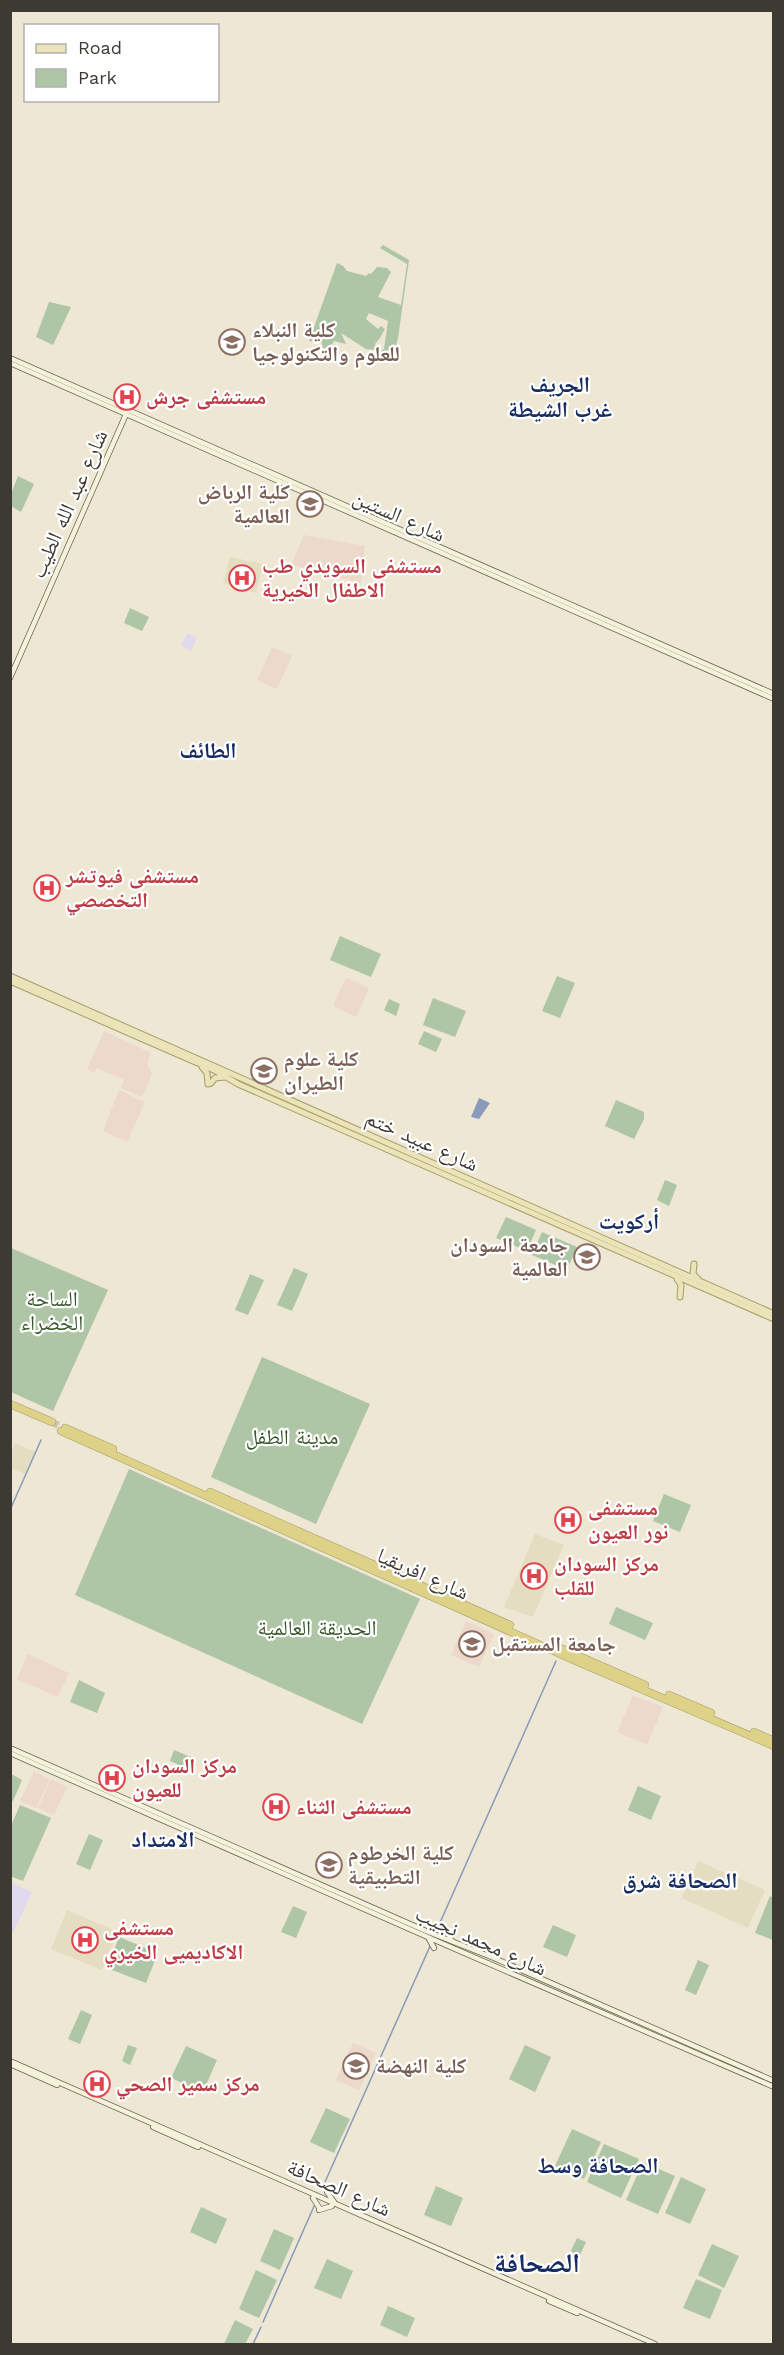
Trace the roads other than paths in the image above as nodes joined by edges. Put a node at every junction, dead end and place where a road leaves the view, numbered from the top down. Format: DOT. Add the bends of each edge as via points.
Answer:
graph roads {
  1 [pos="10,358"];
  2 [pos="10,363"];
  3 [pos="31,369"];
  4 [pos="126,411"];
  5 [pos="26,639"];
  6 [pos="10,671"];
  7 [pos="10,678"];
  8 [pos="774,694"];
  9 [pos="774,699"];
  10 [pos="10,976"];
  11 [pos="10,981"];
  12 [pos="219,1064"];
  13 [pos="201,1065"];
  14 [pos="226,1074"];
  15 [pos="676,1274"];
  16 [pos="688,1279"];
  17 [pos="707,1285"];
  18 [pos="698,1286"];
  19 [pos="774,1314"];
  20 [pos="774,1319"];
  21 [pos="10,1406"];
  22 [pos="51,1424"];
  23 [pos="251,1510"];
  24 [pos="272,1515"];
  25 [pos="321,1547"];
  26 [pos="348,1549"];
  27 [pos="328,1555"];
  28 [pos="356,1556"];
  29 [pos="402,1580"];
  30 [pos="477,1611"];
  31 [pos="490,1612"];
  32 [pos="693,1708"];
  33 [pos="701,1712"];
  34 [pos="774,1741"];
  35 [pos="10,1748"];
  36 [pos="773,1748"];
  37 [pos="10,1753"];
  38 [pos="29,1759"];
  39 [pos="425,1933"];
  40 [pos="452,1945"];
  41 [pos="10,2063"];
  42 [pos="774,2081"];
  43 [pos="774,2087"];
  44 [pos="315,2197"];
  45 [pos="332,2206"];
  46 [pos="342,2207"];
  47 [pos="648,2344"];
  48 [pos="655,2344"];
  1 -- 3 [label="main road, شارع الستين"];
  2 -- 3 [label="main road, شارع الستين"];
  3 -- 4 [label="main road, شارع الستين"];
  3 -- 4 [label="main road, شارع الستين" via="79,396"];
  4 -- 5 [label="main road, شارع عبد الله الطيب"];
  4 -- 8 [label="main road, شارع الستين"];
  4 -- 9 [label="main road, شارع الستين" via="188,443"];
  5 -- 6 [label="main road, شارع عبد الله الطيب"];
  5 -- 7 [label="main road, شارع عبد الله الطيب"];
  10 -- 14 [label="main road, شارع عبيد ختم"];
  11 -- 13 [label="main road, شارع عبيد ختم"];
  12 -- 14 [label="main road"];
  13 -- 14 [label="main road, شارع عبيد ختم"];
  13 -- 14 [label="main road" via="209,1084"];
  14 -- 15 [label="main road, شارع عبيد ختم"];
  15 -- 16 [label="main road, شارع عبيد ختم"];
  15 -- 17 [label="main road" via="688,1271 694,1264 693,1274"];
  15 -- 18 [label="main road" via="681,1285 680,1297 688,1288"];
  16 -- 17 [label="main road"];
  16 -- 18 [label="main road"];
  17 -- 19 [label="main road"];
  18 -- 20 [label="main road"];
  21 -- 22 [label="highway"];
  23 -- 24 [label="highway"];
  23 -- 25 [label="highway, شارع افريقيا" via="62,1430"];
  23 -- 28 [label="highway, شارع افريقيا"];
  25 -- 27 [label="highway"];
  25 -- 29 [label="highway, شارع افريقيا"];
  26 -- 28 [label="highway"];
  28 -- 29 [label="highway, شارع افريقيا"];
  29 -- 30 [label="highway, شارع افريقيا"];
  29 -- 32 [label="highway, شارع افريقيا" via="609,1677"];
  30 -- 31 [label="highway"];
  30 -- 32 [label="highway, شارع افريقيا"];
  32 -- 33 [label="highway, شارع افريقيا"];
  33 -- 34 [label="highway, شارع افريقيا"];
  33 -- 36 [label="highway, شارع افريقيا"];
  35 -- 38 [label="main road, شارع محمد نجيب"];
  37 -- 38 [label="main road, شارع محمد نجيب"];
  38 -- 39 [label="main road, شارع محمد نجيب"];
  39 -- 40 [label="main road, شارع محمد نجيب"];
  39 -- 40 [label="main road" via="435,1949"];
  39 -- 40 [label="main road" via="443,1928"];
  40 -- 42 [label="main road, شارع محمد نجيب" via="494,1958"];
  40 -- 43 [label="main road, شارع محمد نجيب"];
  41 -- 44 [label="main road, شارع الصحافة"];
  44 -- 45 [label="main road, شارع الصحافة"];
  44 -- 45 [label="main road" via="320,2210"];
  44 -- 46 [label="main road, شارع الصحافة"];
  44 -- 46 [label="main road" via="328,2190 332,2201"];
  45 -- 47 [label="main road, شارع الصحافة"];
  46 -- 48 [label="main road, شارع الصحافة"];
}
